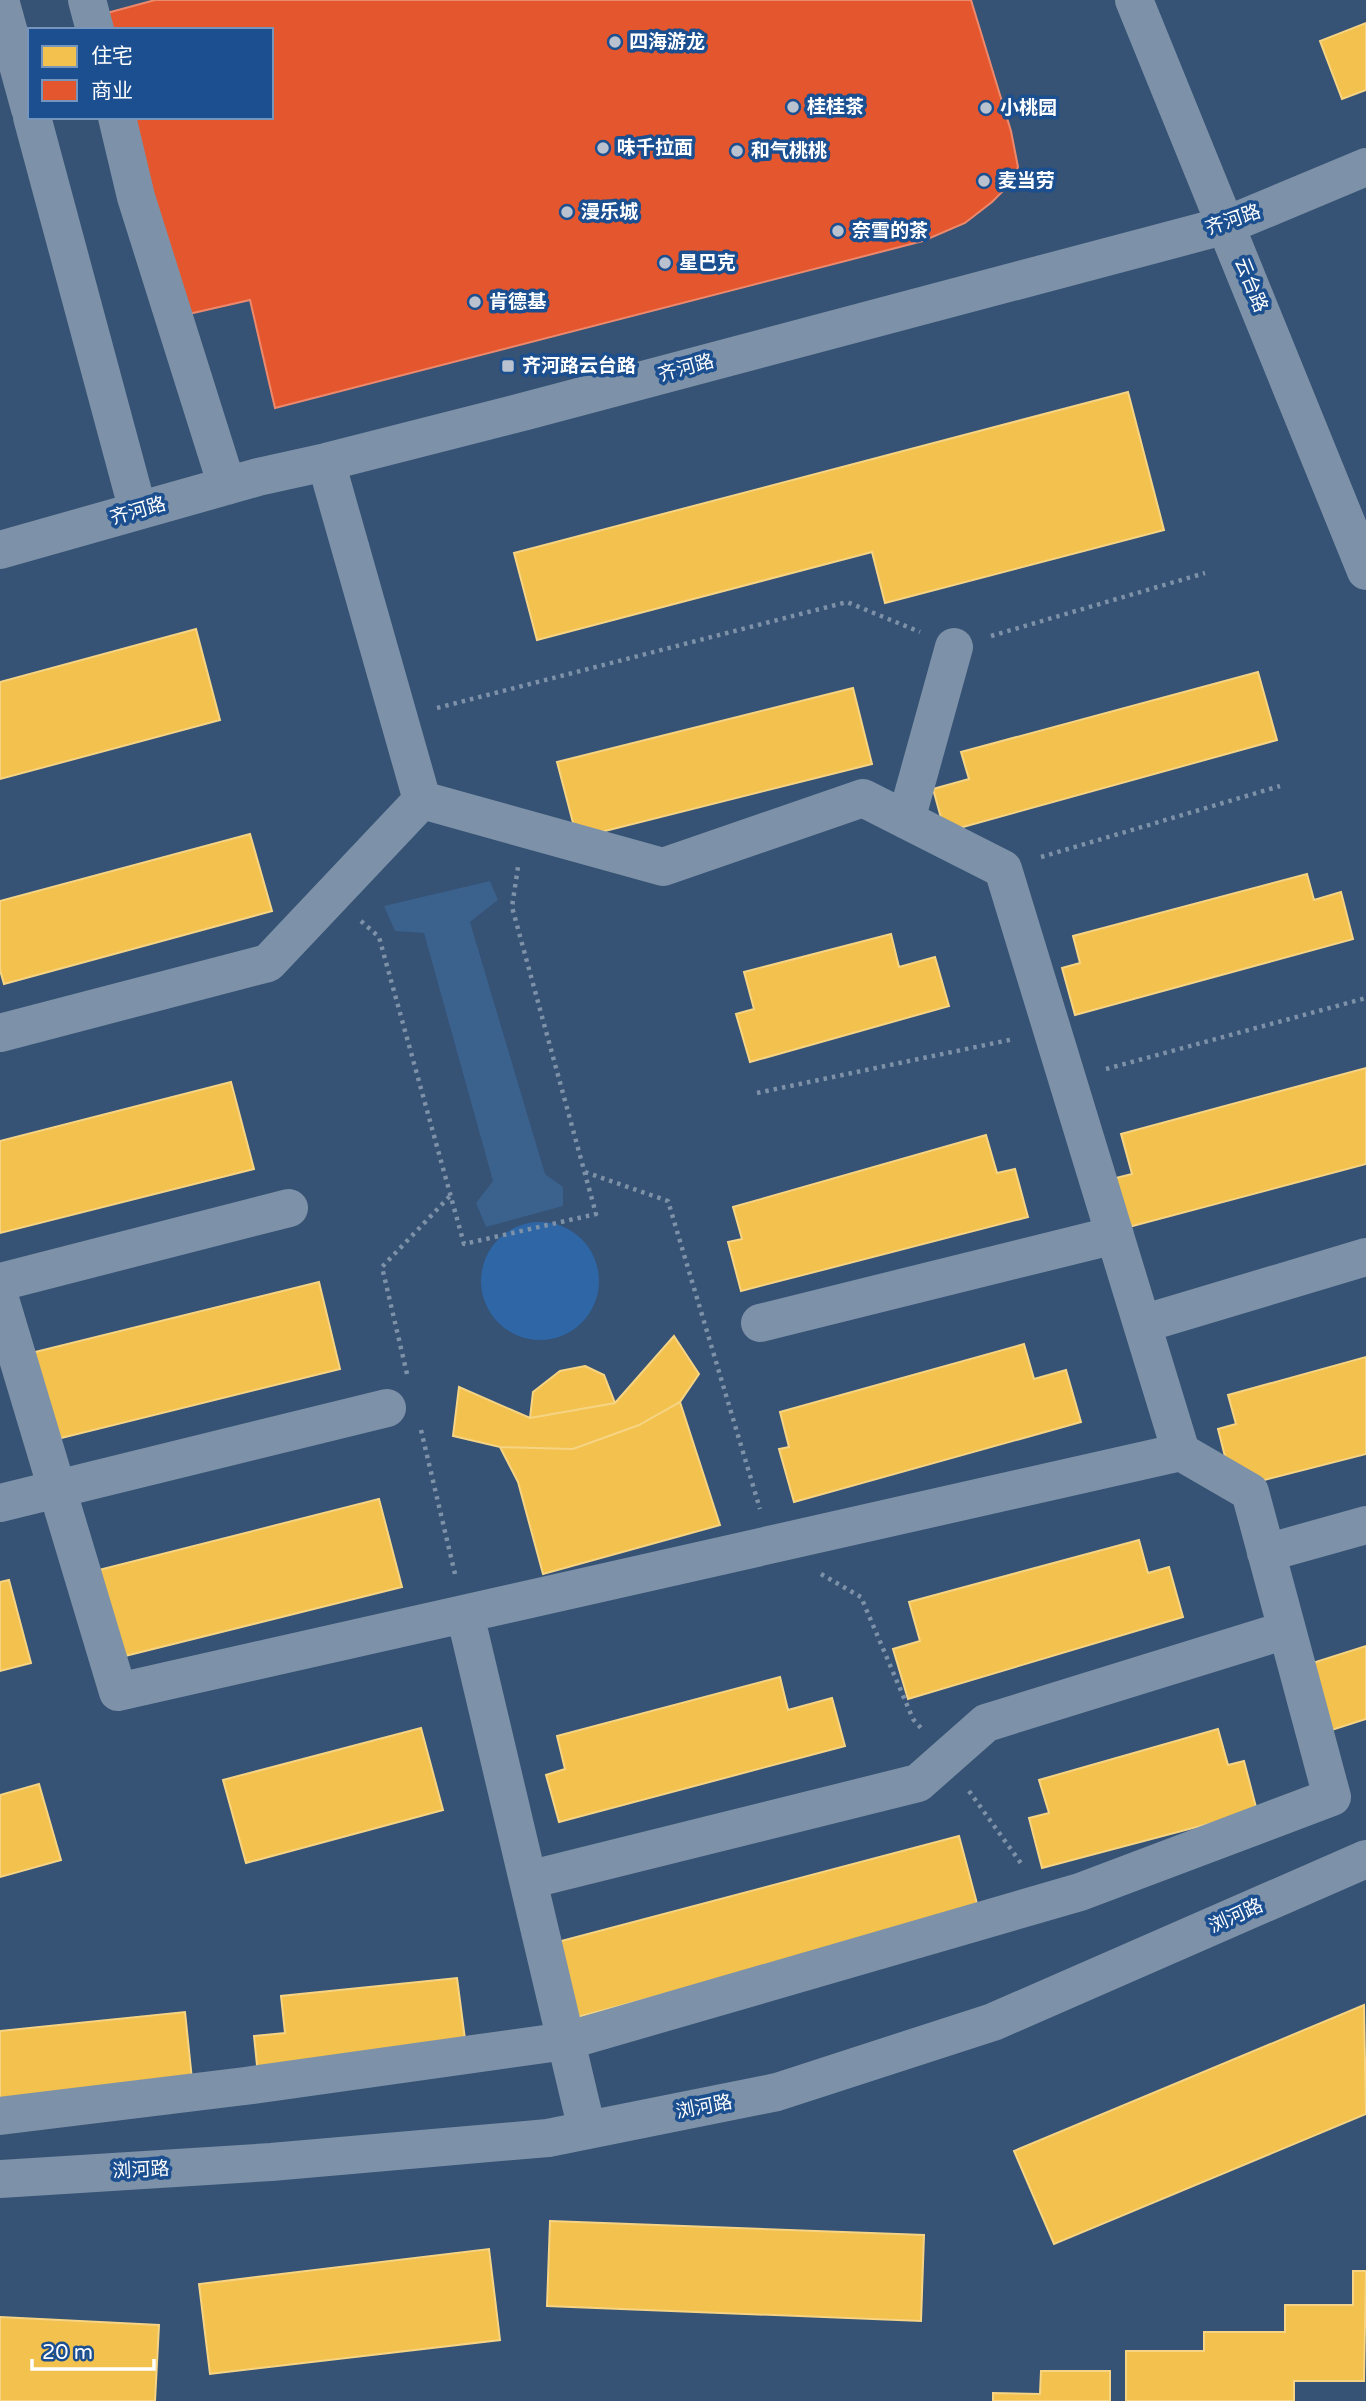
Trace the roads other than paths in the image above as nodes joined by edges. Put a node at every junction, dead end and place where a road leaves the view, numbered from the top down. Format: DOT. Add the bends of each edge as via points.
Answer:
graph roads {
  1 [pos="0,0"];
  2 [pos="87,0"];
  3 [pos="1134,0"];
  4 [pos="94,28"];
  5 [pos="28,102"];
  6 [pos="33,119"];
  7 [pos="117,119"];
  8 [pos="1366,167"];
  9 [pos="1227,225"];
  10 [pos="326,462"];
  11 [pos="227,486"];
  12 [pos="138,511"];
  13 [pos="0,550"];
  14 [pos="1366,572"];
  15 [pos="954,647"];
  16 [pos="422,800"];
  17 [pos="906,820"];
  18 [pos="0,1033"];
  19 [pos="289,1208"];
  20 [pos="1115,1235"];
  21 [pos="1366,1257"];
  22 [pos="0,1282"];
  23 [pos="0,1299"];
  24 [pos="760,1323"];
  25 [pos="1142,1324"];
  26 [pos="387,1408"];
  27 [pos="1181,1452"];
  28 [pos="57,1490"];
  29 [pos="0,1503"];
  30 [pos="1366,1525"];
  31 [pos="1266,1553"];
  32 [pos="464,1614"];
  33 [pos="1286,1630"];
  34 [pos="1366,1860"];
  35 [pos="528,1880"];
  36 [pos="566,2040"];
  37 [pos="0,2116"];
  38 [pos="587,2130"];
  39 [pos="0,2179"];
  1 -- 5 [label="street"];
  2 -- 4 [label="street"];
  3 -- 9 [label="street, 云台路"];
  6 -- 12 [label="street"];
  7 -- 11 [label="street" via="136,197"];
  8 -- 9 [label="street, 齐河路"];
  9 -- 10 [label="street, 齐河路"];
  9 -- 14 [label="street, 云台路"];
  10 -- 11 [label="street, 齐河路"];
  10 -- 16 [label="street"];
  11 -- 12 [label="street, 齐河路"];
  12 -- 13 [label="street, 齐河路"];
  15 -- 17 [label="street"];
  16 -- 17 [label="street" via="663,867 863,798"];
  16 -- 18 [label="street" via="268,963"];
  17 -- 20 [label="street" via="1003,869"];
  19 -- 22 [label="street"];
  20 -- 24 [label="street"];
  20 -- 25 [label="street"];
  21 -- 25 [label="street"];
  23 -- 28 [label="street"];
  25 -- 27 [label="street"];
  26 -- 28 [label="street"];
  27 -- 31 [label="street" via="1250,1492"];
  27 -- 32 [label="street"];
  28 -- 29 [label="street"];
  28 -- 32 [label="street" via="118,1692"];
  30 -- 31 [label="street"];
  31 -- 33 [label="street"];
  32 -- 35 [label="street"];
  33 -- 35 [label="street" via="986,1723 918,1783"];
  33 -- 36 [label="street" via="1332,1797 1080,1892"];
  34 -- 38 [label="street, 浏河路" via="993,2022 777,2092"];
  35 -- 36 [label="street"];
  36 -- 37 [label="street"];
  36 -- 38 [label="street"];
  38 -- 39 [label="street, 浏河路" via="548,2138 271,2162"];
}
